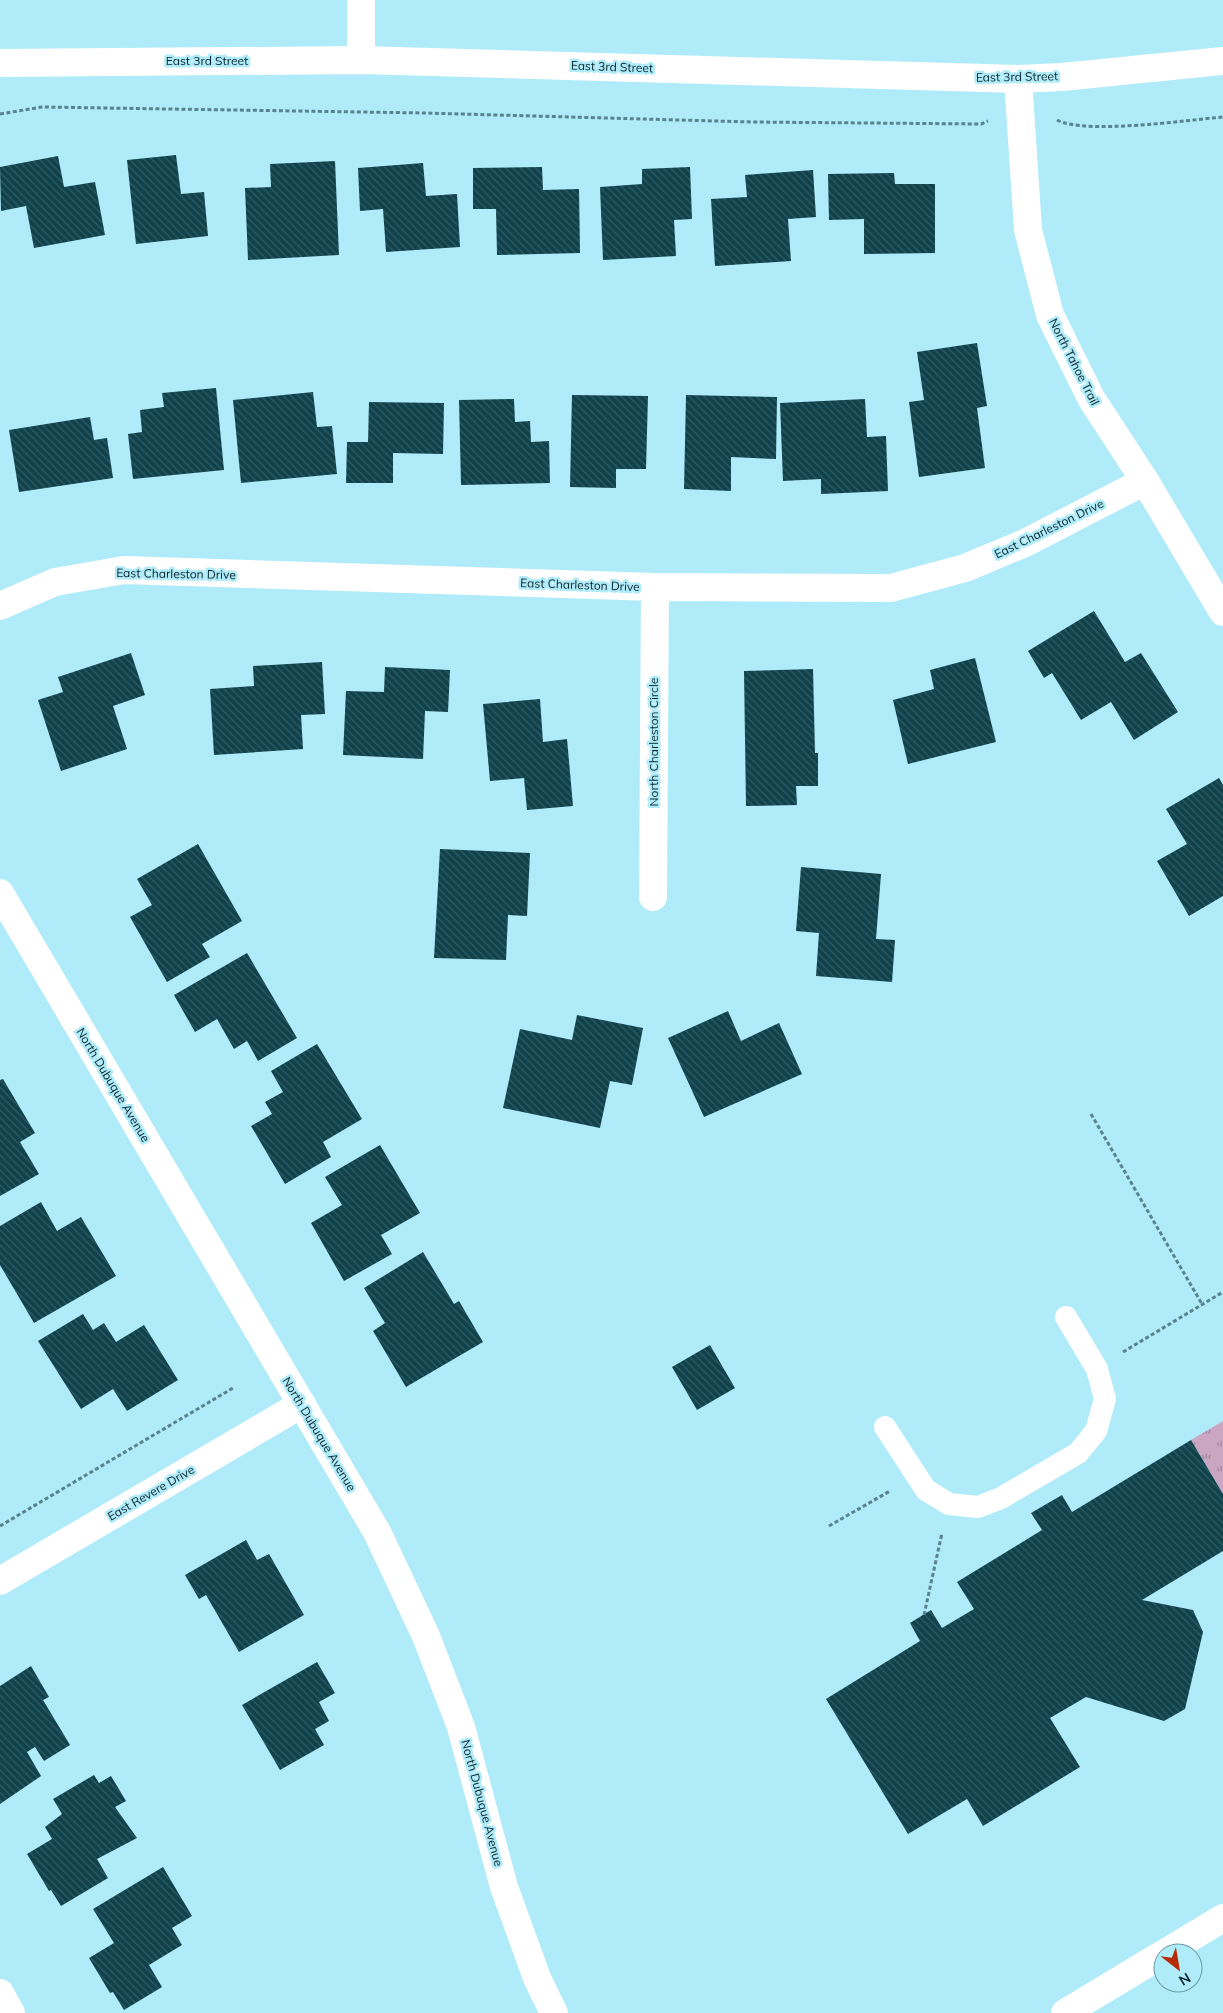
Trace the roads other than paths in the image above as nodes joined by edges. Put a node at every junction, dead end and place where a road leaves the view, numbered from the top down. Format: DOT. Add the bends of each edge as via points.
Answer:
graph roads {
  1 [pos="361,0"];
  2 [pos="361,60"];
  3 [pos="1223,61"];
  4 [pos="0,63"];
  5 [pos="1018,79"];
  6 [pos="1144,482"];
  7 [pos="656,587"];
  8 [pos="0,606"];
  9 [pos="1223,612"];
  10 [pos="0,893"];
  11 [pos="653,897"];
  12 [pos="1066,1317"];
  13 [pos="302,1404"];
  14 [pos="885,1426"];
  15 [pos="0,1581"];
  16 [pos="1223,1918"];
  17 [pos="1181,1943"];
  18 [pos="1153,1960"];
  19 [pos="0,1993"];
  20 [pos="11,2013"];
  21 [pos="554,2013"];
  22 [pos="1065,2013"];
  1 -- 2 [label="street"];
  2 -- 4 [label="street, East 3rd Street"];
  2 -- 5 [label="street, East 3rd Street"];
  3 -- 5 [label="street, East 3rd Street"];
  5 -- 6 [label="street, North Tahoe Trail" via="1028,230 1050,315 1091,398"];
  6 -- 7 [label="street, East Charleston Drive" via="1025,543 965,568 891,588"];
  6 -- 9 [label="street, North Tahoe Trail"];
  7 -- 8 [label="street, East Charleston Drive" via="124,570 55,582"];
  7 -- 11 [label="street, North Charleston Circle"];
  10 -- 13 [label="street, North Dubuque Avenue"];
  12 -- 14 [label="lane" via="1097,1370 1105,1399 1096,1431 1078,1453 1001,1498 978,1507 949,1504 926,1490"];
  13 -- 15 [label="street, East Revere Drive"];
  13 -- 21 [label="street, North Dubuque Avenue" via="377,1532 426,1636 461,1727 504,1887 537,1978"];
  16 -- 17 [label="street"];
  18 -- 22 [label="street"];
  19 -- 20 [label="street"];
}
